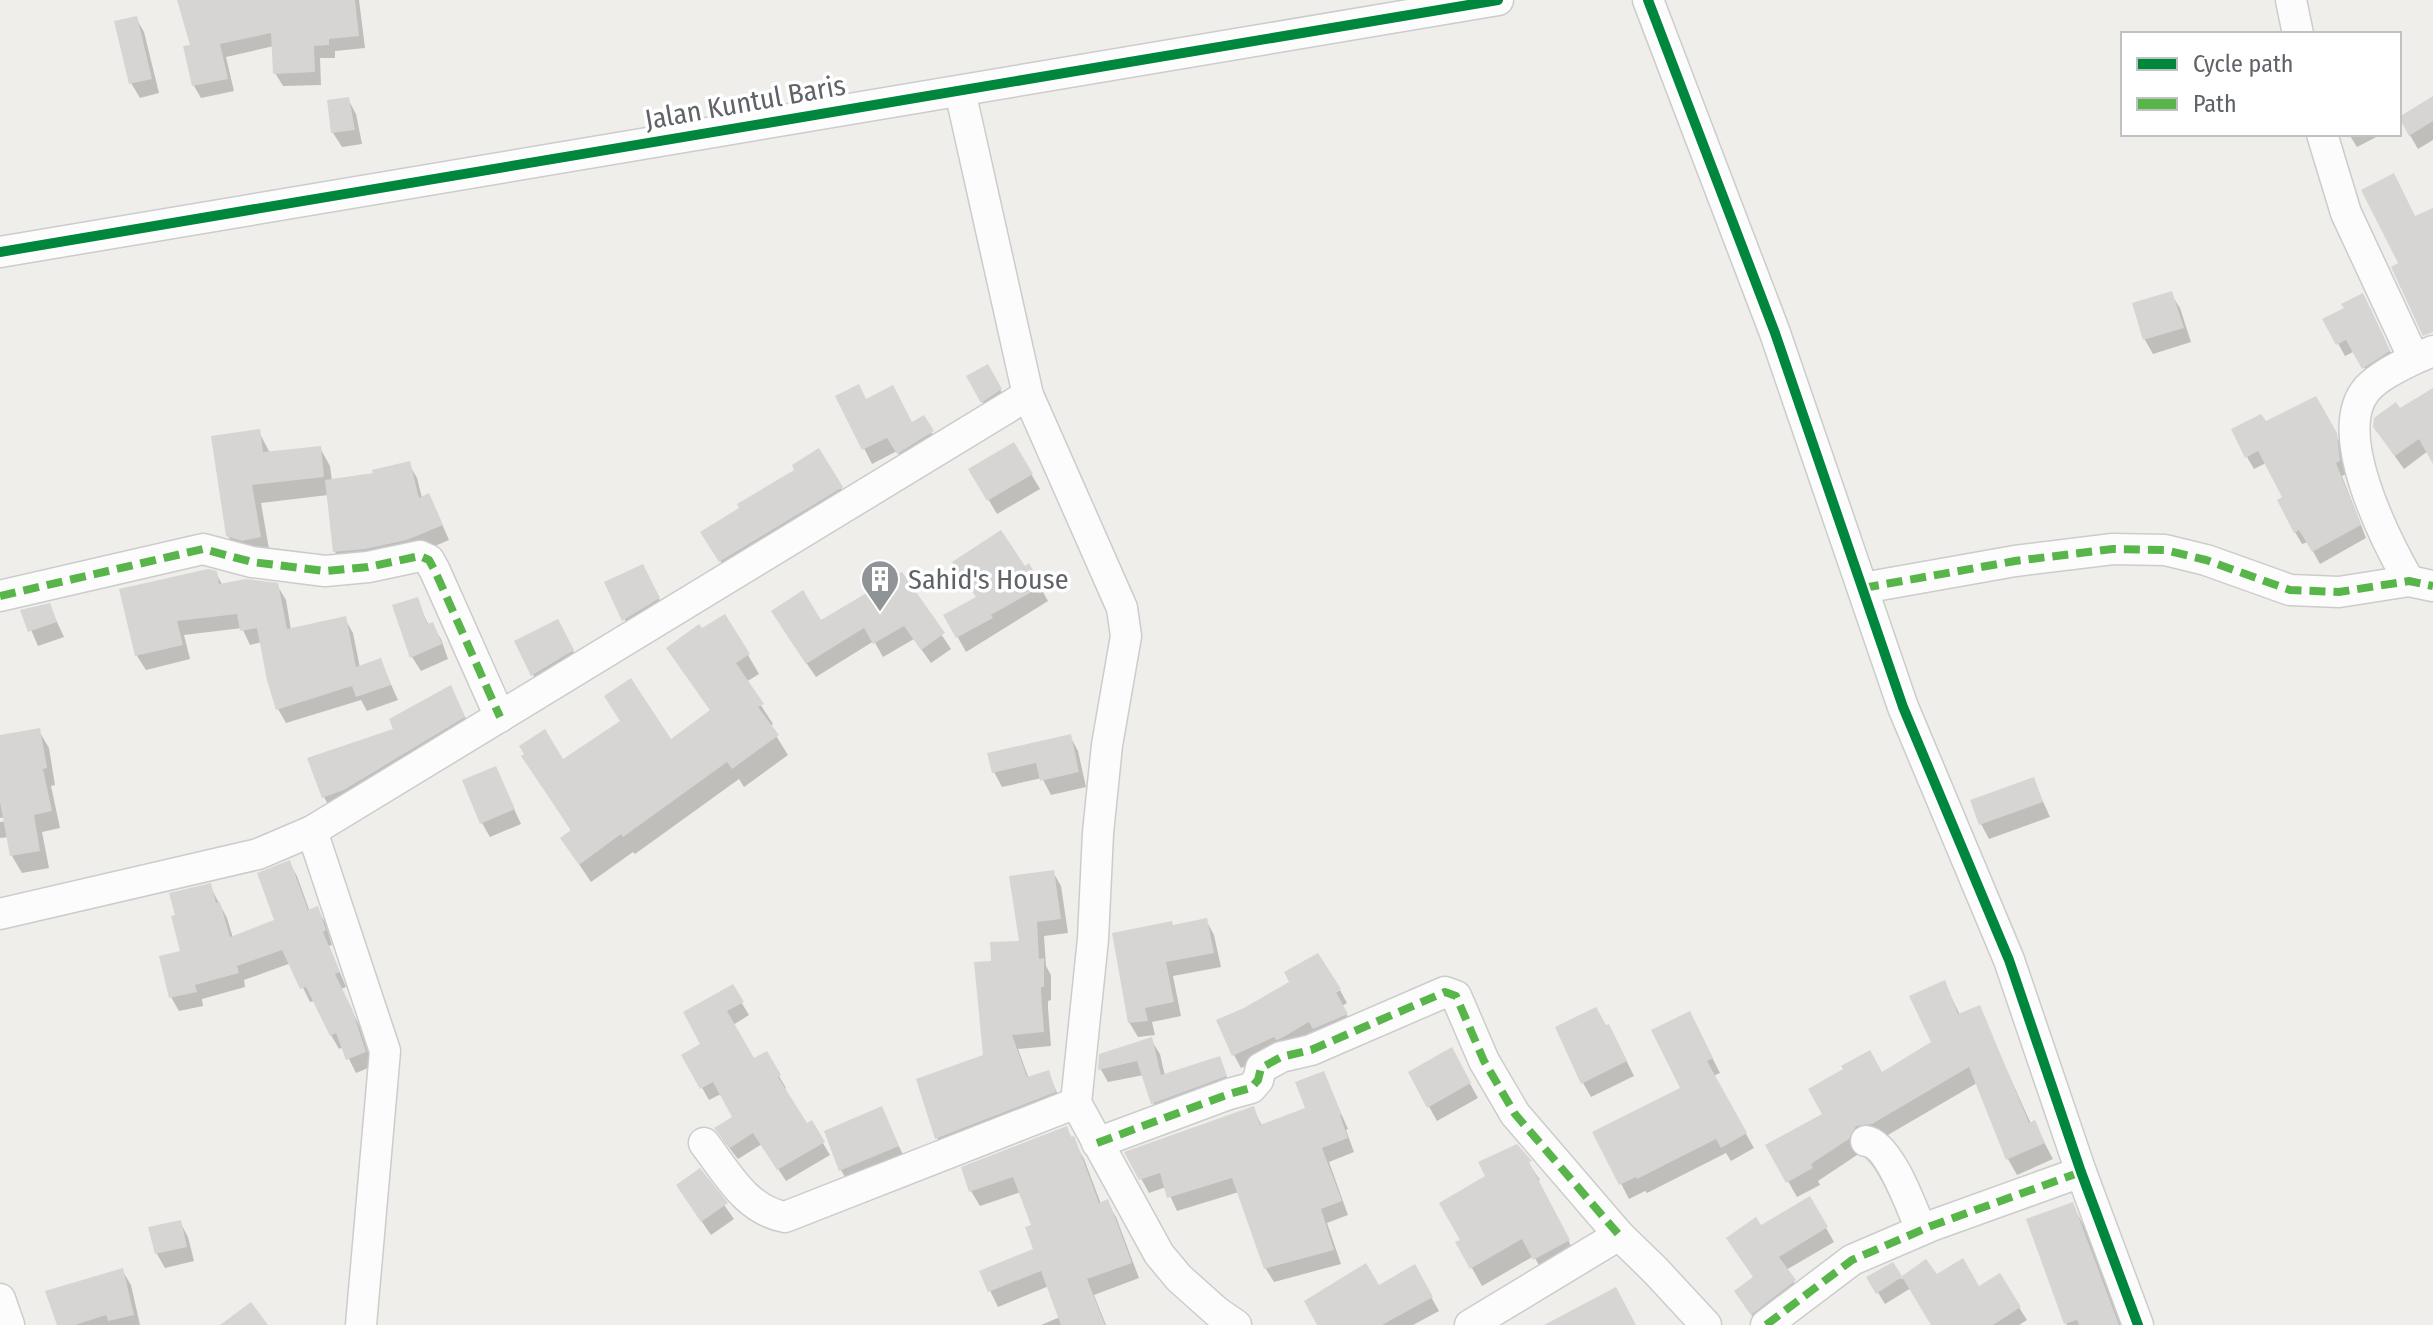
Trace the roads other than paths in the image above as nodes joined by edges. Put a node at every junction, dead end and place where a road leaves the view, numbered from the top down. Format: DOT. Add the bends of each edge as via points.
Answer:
graph roads {
  1 [pos="1498,0"];
  2 [pos="1648,0"];
  3 [pos="2291,0"];
  4 [pos="2298,32"];
  5 [pos="960,91"];
  6 [pos="2323,136"];
  7 [pos="0,252"];
  8 [pos="2424,355"];
  9 [pos="1028,395"];
  10 [pos="2421,583"];
  11 [pos="1863,588"];
  12 [pos="0,596"];
  13 [pos="500,717"];
  14 [pos="312,831"];
  15 [pos="0,914"];
  16 [pos="1076,1103"];
  17 [pos="1866,1141"];
  18 [pos="704,1143"];
  19 [pos="1097,1143"];
  20 [pos="2081,1172"];
  21 [pos="1921,1230"];
  22 [pos="1619,1235"];
  23 [pos="0,1299"];
  24 [pos="9,1325"];
  25 [pos="361,1325"];
  26 [pos="1236,1325"];
  27 [pos="1470,1325"];
  28 [pos="1706,1325"];
  29 [pos="1766,1325"];
  30 [pos="2138,1325"];
  1 -- 5 [label="street, Jalan Kuntul Baris"];
  2 -- 11 [label="street" via="1775,333"];
  3 -- 4 [label="street"];
  5 -- 7 [label="street, Jalan Kuntul Baris"];
  5 -- 9 [label="street"];
  6 -- 8 [label="street" via="2346,213"];
  8 -- 10 [label="street" via="2367,389 2358,403 2352,433 2361,473 2393,553"];
  9 -- 13 [label="street"];
  9 -- 16 [label="street" via="1122,608 1126,636 1107,745"];
  10 -- 11 [label="street" via="2339,592 2290,590 2165,550 2113,549"];
  11 -- 20 [label="street" via="1903,707 2009,960"];
  12 -- 13 [label="street" via="203,549 252,562 325,571 420,556 435,571"];
  13 -- 14 [label="street"];
  14 -- 15 [label="street" via="258,854"];
  14 -- 25 [label="street" via="385,1051"];
  16 -- 18 [label="street" via="785,1217 768,1214 747,1199"];
  16 -- 19 [label="street"];
  17 -- 21 [label="street" via="1881,1148"];
  19 -- 22 [label="street" via="1251,1088 1261,1068 1281,1057 1311,1050 1445,992 1456,996 1484,1061 1515,1114"];
  19 -- 26 [label="street" via="1159,1254 1179,1278"];
  20 -- 21 [label="street"];
  20 -- 30 [label="street"];
  21 -- 29 [label="street" via="1852,1260"];
  22 -- 27 [label="street"];
  22 -- 28 [label="street"];
  23 -- 24 [label="street"];
}
